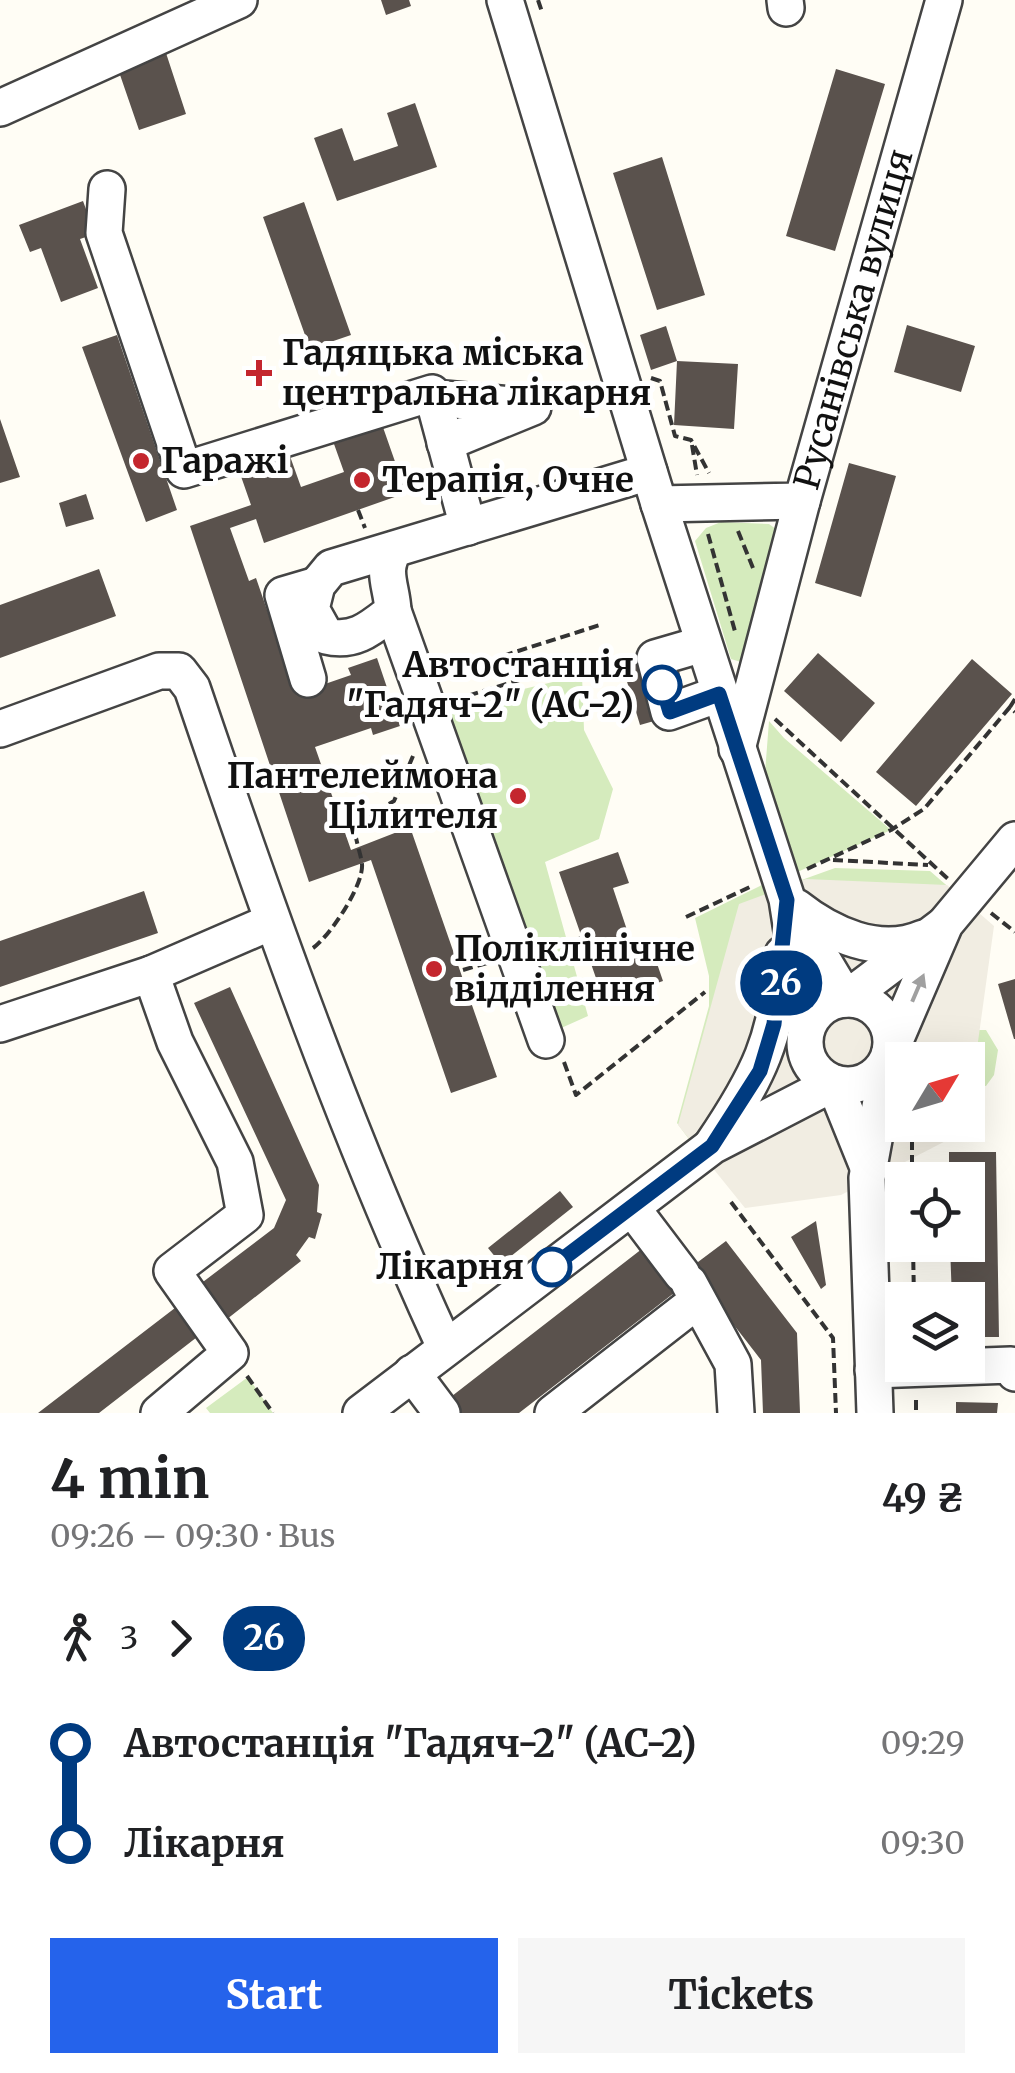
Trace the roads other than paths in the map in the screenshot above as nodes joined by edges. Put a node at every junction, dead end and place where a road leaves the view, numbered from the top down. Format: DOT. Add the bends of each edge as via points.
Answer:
graph roads {
  1 [pos="239,0"];
  2 [pos="505,0"];
  3 [pos="944,0"];
  4 [pos="0,108"];
  5 [pos="107,188"];
  6 [pos="433,398"];
  7 [pos="446,443"];
  8 [pos="654,488"];
  9 [pos="802,501"];
  10 [pos="468,526"];
  11 [pos="395,549"];
  12 [pos="317,586"];
  13 [pos="394,611"];
  14 [pos="703,644"];
  15 [pos="308,679"];
  16 [pos="736,693"];
  17 [pos="0,729"];
  18 [pos="1015,840"];
  19 [pos="780,885"];
  20 [pos="271,922"];
  21 [pos="945,924"];
  22 [pos="151,974"];
  23 [pos="846,998"];
  24 [pos="0,1024"];
  25 [pos="806,1032"];
  26 [pos="546,1040"];
  27 [pos="891,1042"];
  28 [pos="894,1042"];
  29 [pos="885,1059"];
  30 [pos="885,1078"];
  31 [pos="834,1083"];
  32 [pos="772,1116"];
  33 [pos="712,1146"];
  34 [pos="868,1167"];
  35 [pos="632,1208"];
  36 [pos="689,1286"];
  37 [pos="445,1347"];
  38 [pos="1014,1368"];
  39 [pos="874,1370"];
  40 [pos="412,1373"];
  41 [pos="159,1413"];
  42 [pos="360,1413"];
  43 [pos="442,1413"];
  44 [pos="554,1413"];
  45 [pos="736,1413"];
  46 [pos="875,1413"];
  1 -- 4 [label="street"];
  2 -- 8 [label="street"];
  3 -- 9 [label="street, Русанівська вулиця"];
  5 -- 6 [label="street" via="104,233 184,470 432,392"];
  6 -- 7 [label="street"];
  6 -- 7 [label="street" via="534,407"];
  7 -- 10 [label="street"];
  8 -- 9 [label="street, Русанівська вулиця" via="702,503"];
  8 -- 10 [label="street, Русанівська вулиця"];
  8 -- 14 [label="street"];
  9 -- 16 [label="street"];
  10 -- 11 [label="street, Русанівська вулиця"];
  11 -- 12 [label="street, Русанівська вулиця" via="331,568"];
  11 -- 13 [label="street" via="386,562"];
  12 -- 13 [label="street" via="311,609 326,636 361,636"];
  12 -- 15 [label="street, Русанівська вулиця" via="283,595"];
  13 -- 26 [label="street" via="435,710"];
  14 -- 16 [label="street"];
  14 -- 16 [label="street" via="655,658 670,712"];
  16 -- 19 [label="street" via="737,750"];
  17 -- 20 [label="street" via="159,671 179,672 192,688"];
  18 -- 21 [label="street"];
  19 -- 21 [label="street" via="821,926 862,942 894,946"];
  19 -- 23 [label="street"];
  19 -- 25 [label="street"];
  19 -- 33 [label="street" via="774,1024 760,1071"];
  20 -- 22 [label="street"];
  20 -- 37 [label="street" via="374,1192"];
  21 -- 23 [label="street"];
  28 -- 21 [label="street, one-way"];
  22 -- 24 [label="street"];
  22 -- 41 [label="street" via="174,1042 235,1162 246,1214 172,1271 230,1352"];
  23 -- 25 [label="street" via="822,1007"];
  23 -- 27 [label="street" via="880,1012"];
  25 -- 31 [label="street" via="812,1065"];
  25 -- 33 [label="street"];
  29 -- 31 [label="street" via="860,1084"];
  30 -- 34 [label="street"];
  31 -- 32 [label="street"];
  31 -- 34 [label="street"];
  32 -- 33 [label="street"];
  32 -- 34 [label="street" via="819,1117"];
  33 -- 35 [label="street"];
  34 -- 39 [label="street"];
  35 -- 36 [label="street"];
  35 -- 37 [label="street"];
  36 -- 44 [label="street"];
  36 -- 45 [label="street" via="733,1364"];
  37 -- 40 [label="street"];
  38 -- 39 [label="street"];
  39 -- 46 [label="street"];
  40 -- 42 [label="street"];
  40 -- 43 [label="street"];
}
